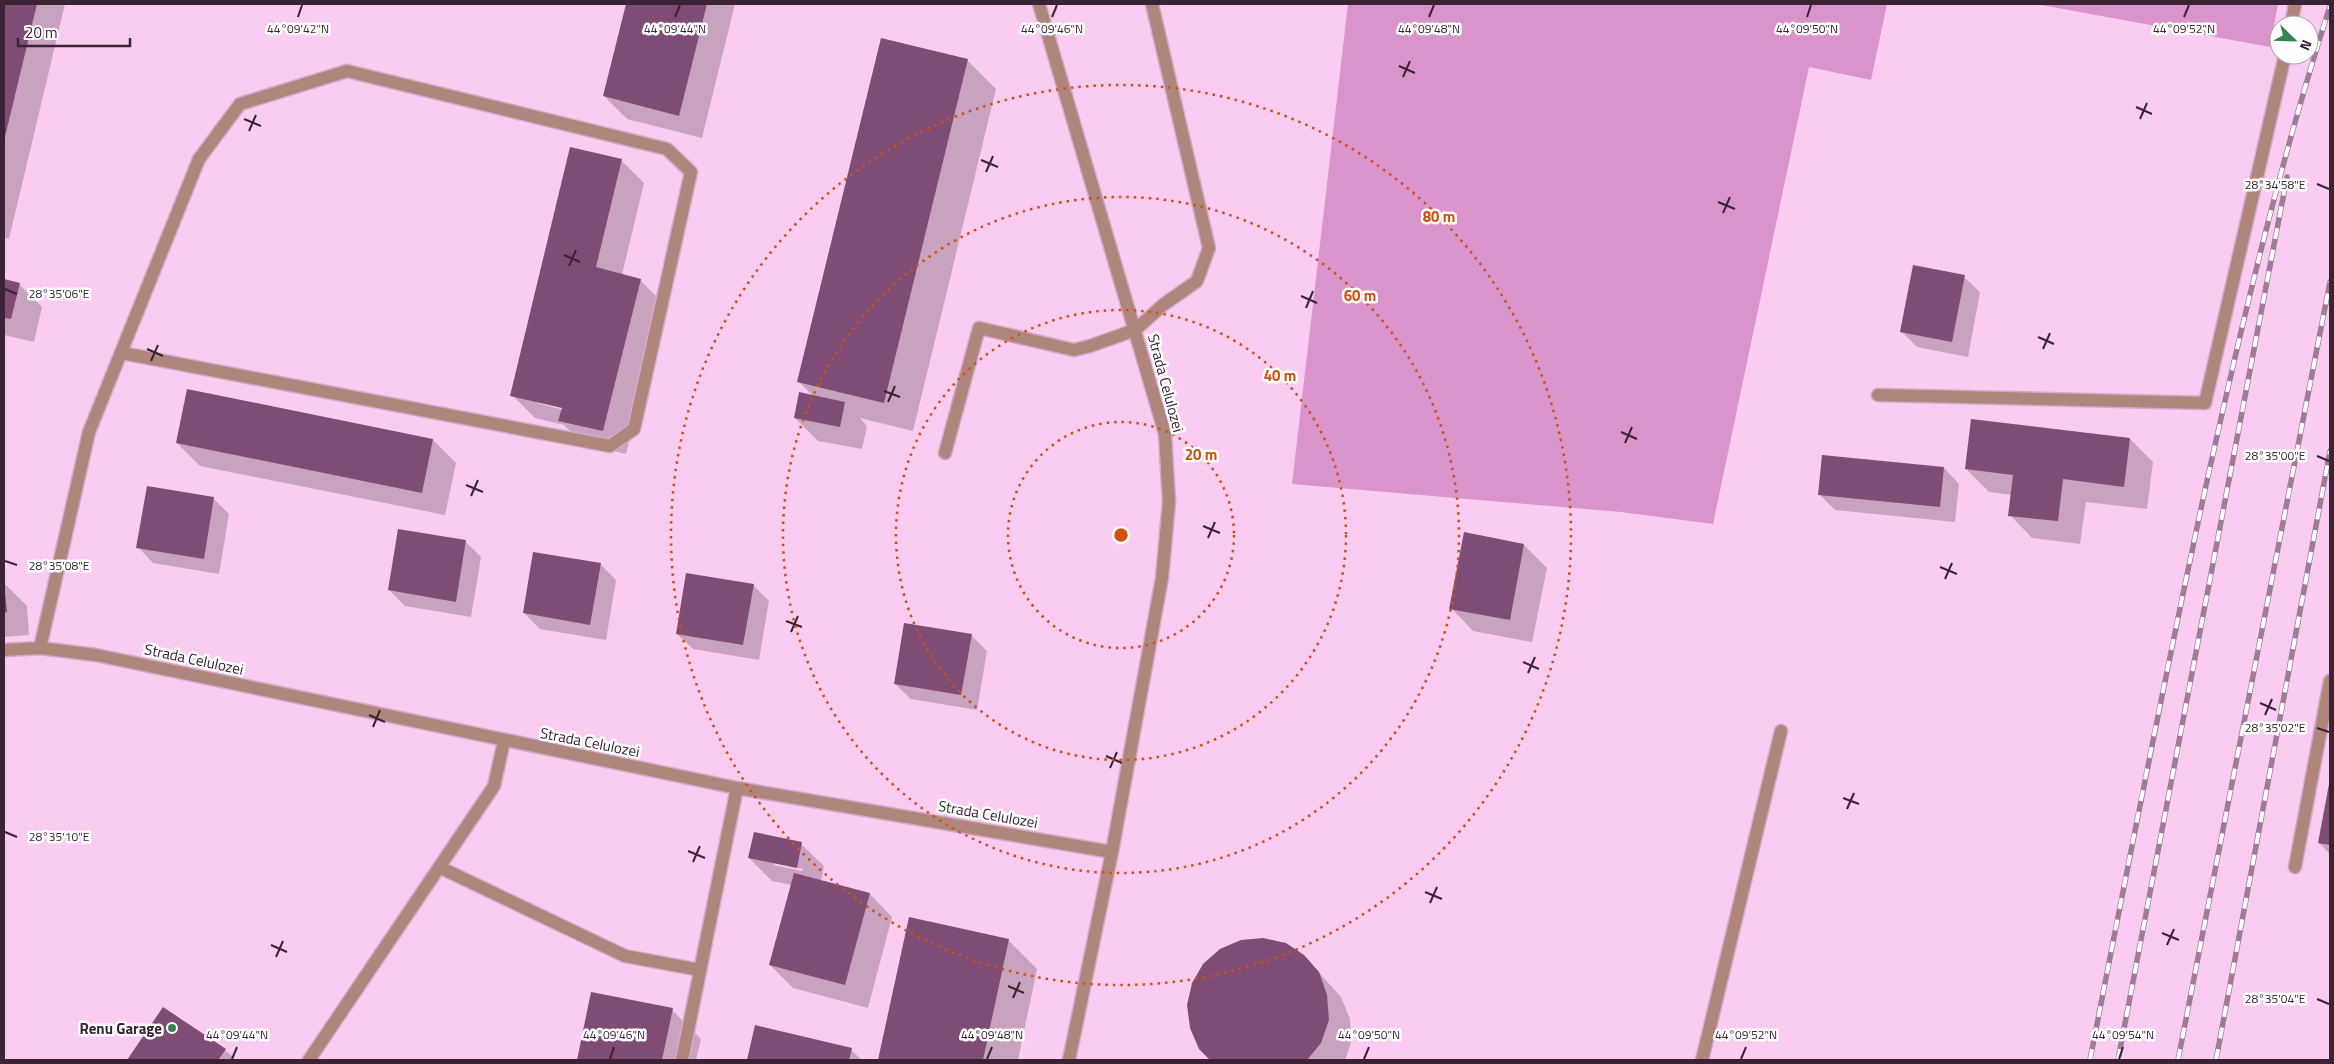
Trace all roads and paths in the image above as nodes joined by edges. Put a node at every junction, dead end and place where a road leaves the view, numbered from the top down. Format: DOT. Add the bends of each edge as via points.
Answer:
graph roads {
  1 [pos="1039,4"];
  2 [pos="1152,4"];
  3 [pos="2283,65"];
  4 [pos="1135,330"];
  5 [pos="122,353"];
  6 [pos="1878,395"];
  7 [pos="945,452"];
  8 [pos="40,648"];
  9 [pos="4,650"];
  10 [pos="2330,681"];
  11 [pos="1781,731"];
  12 [pos="504,741"];
  13 [pos="737,788"];
  14 [pos="1112,852"];
  15 [pos="439,867"];
  16 [pos="2295,867"];
  17 [pos="700,970"];
  18 [pos="309,1060"];
  19 [pos="682,1060"];
  20 [pos="1068,1060"];
  21 [pos="1702,1060"];
  1 -- 4 [label="lane, Strada Celulozei"];
  2 -- 4 [label="lane" via="1209,248 1197,281"];
  3 -- 6 [label="lane" via="2205,404"];
  4 -- 7 [label="lane" via="1074,350 979,328"];
  4 -- 14 [label="lane, Strada Celulozei" via="1165,434 1168,502 1162,578"];
  5 -- 5 [label="lane" via="199,159 240,104 347,71 667,149 691,172 634,429 610,446"];
  5 -- 8 [label="lane" via="89,432"];
  8 -- 9 [label="lane, Strada Celulozei"];
  8 -- 12 [label="lane, Strada Celulozei" via="96,655"];
  10 -- 16 [label="lane"];
  11 -- 21 [label="lane"];
  12 -- 13 [label="lane, Strada Celulozei"];
  12 -- 15 [label="lane" via="494,786"];
  13 -- 14 [label="lane, Strada Celulozei"];
  13 -- 17 [label="lane"];
  14 -- 20 [label="lane"];
  15 -- 17 [label="lane" via="625,956"];
  15 -- 18 [label="lane"];
  17 -- 19 [label="lane"];
}
